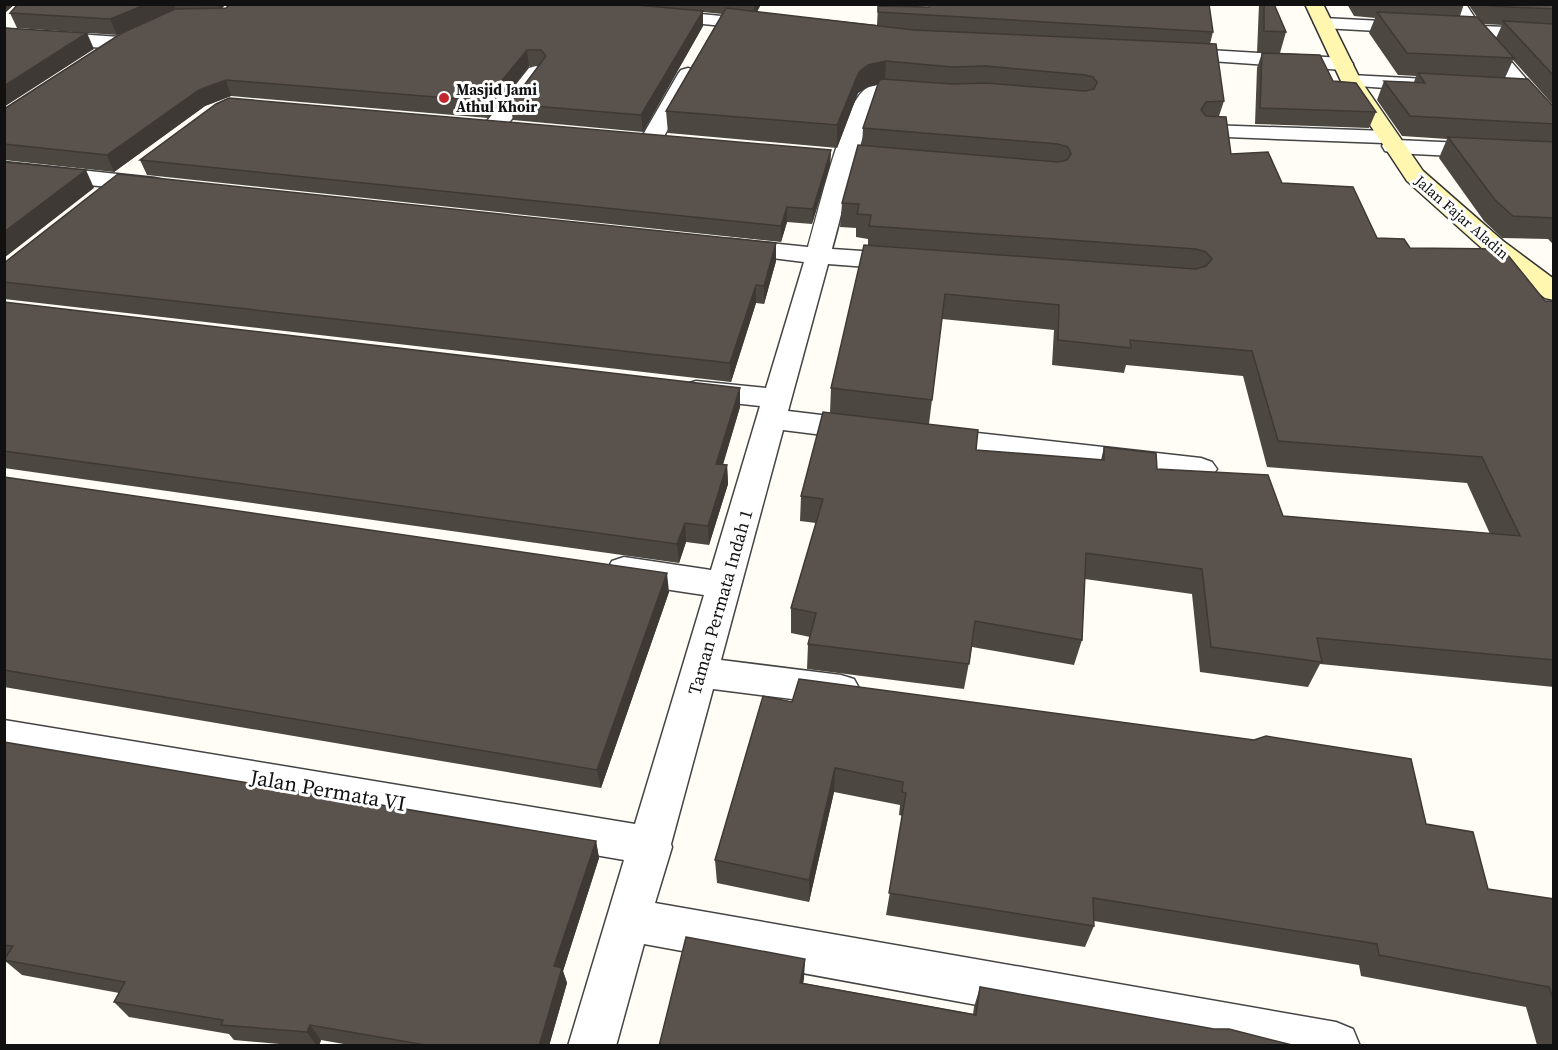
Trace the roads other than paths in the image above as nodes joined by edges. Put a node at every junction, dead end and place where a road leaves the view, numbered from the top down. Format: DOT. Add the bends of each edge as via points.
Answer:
graph roads {
  1 [pos="1336,4"];
  2 [pos="1457,4"];
  3 [pos="635,13"];
  4 [pos="1318,14"];
  5 [pos="719,20"];
  6 [pos="1347,24"];
  7 [pos="7,27"];
  8 [pos="778,27"];
  9 [pos="1474,30"];
  10 [pos="139,34"];
  11 [pos="1554,34"];
  12 [pos="707,40"];
  13 [pos="120,43"];
  14 [pos="1154,53"];
  15 [pos="696,60"];
  16 [pos="94,61"];
  17 [pos="536,72"];
  18 [pos="1347,72"];
  19 [pos="1446,86"];
  20 [pos="1502,89"];
  21 [pos="1527,93"];
  22 [pos="938,96"];
  23 [pos="1554,97"];
  24 [pos="1552,121"];
  25 [pos="472,124"];
  26 [pos="495,126"];
  27 [pos="519,128"];
  28 [pos="1208,131"];
  29 [pos="627,138"];
  30 [pos="651,140"];
  31 [pos="674,142"];
  32 [pos="1390,142"];
  33 [pos="1554,154"];
  34 [pos="147,161"];
  35 [pos="4,169"];
  36 [pos="119,182"];
  37 [pos="172,187"];
  38 [pos="93,203"];
  39 [pos="704,243"];
  40 [pos="819,256"];
  41 [pos="926,264"];
  42 [pos="1554,292"];
  43 [pos="676,388"];
  44 [pos="775,409"];
  45 [pos="1201,469"];
  46 [pos="592,566"];
  47 [pos="725,585"];
  48 [pos="700,672"];
  49 [pos="879,696"];
  50 [pos="4,736"];
  51 [pos="651,847"];
  52 [pos="630,921"];
  53 [pos="592,1046"];
  54 [pos="1336,1046"];
  1 -- 6 [label="street"];
  2 -- 9 [label="street"];
  3 -- 5 [label="street"];
  4 -- 6 [label="street"];
  4 -- 18 [label="street, Jalan Fajar Aladin"];
  5 -- 8 [label="street"];
  5 -- 12 [label="street"];
  6 -- 9 [label="street"];
  7 -- 13 [label="street"];
  9 -- 11 [label="street"];
  9 -- 21 [label="street"];
  10 -- 13 [label="street"];
  13 -- 16 [label="street"];
  14 -- 18 [label="street"];
  15 -- 30 [label="street"];
  17 -- 26 [label="street"];
  18 -- 19 [label="street"];
  18 -- 32 [label="street, Jalan Fajar Aladin"];
  20 -- 21 [label="street"];
  21 -- 23 [label="street"];
  21 -- 24 [label="street"];
  22 -- 40 [label="street, Taman Permata Indah 1" via="885,91 867,98"];
  25 -- 26 [label="street"];
  26 -- 27 [label="street"];
  28 -- 32 [label="street"];
  29 -- 30 [label="street"];
  30 -- 31 [label="street"];
  32 -- 33 [label="street"];
  32 -- 42 [label="street, Jalan Fajar Aladin" via="1430,192"];
  34 -- 36 [label="street"];
  35 -- 36 [label="street"];
  36 -- 37 [label="street"];
  36 -- 38 [label="street"];
  39 -- 40 [label="street"];
  40 -- 41 [label="street"];
  40 -- 44 [label="street, Taman Permata Indah 1"];
  43 -- 44 [label="street"];
  44 -- 45 [label="street" via="893,433"];
  44 -- 47 [label="street, Taman Permata Indah 1"];
  46 -- 47 [label="street"];
  47 -- 48 [label="street, Taman Permata Indah 1"];
  48 -- 49 [label="street"];
  48 -- 51 [label="street, Taman Permata Indah 1"];
  50 -- 51 [label="street, Jalan Permata VI"];
  51 -- 52 [label="street, Taman Permata Indah 1"];
  52 -- 53 [label="street, Taman Permata Indah 1"];
  52 -- 54 [label="street"];
}
